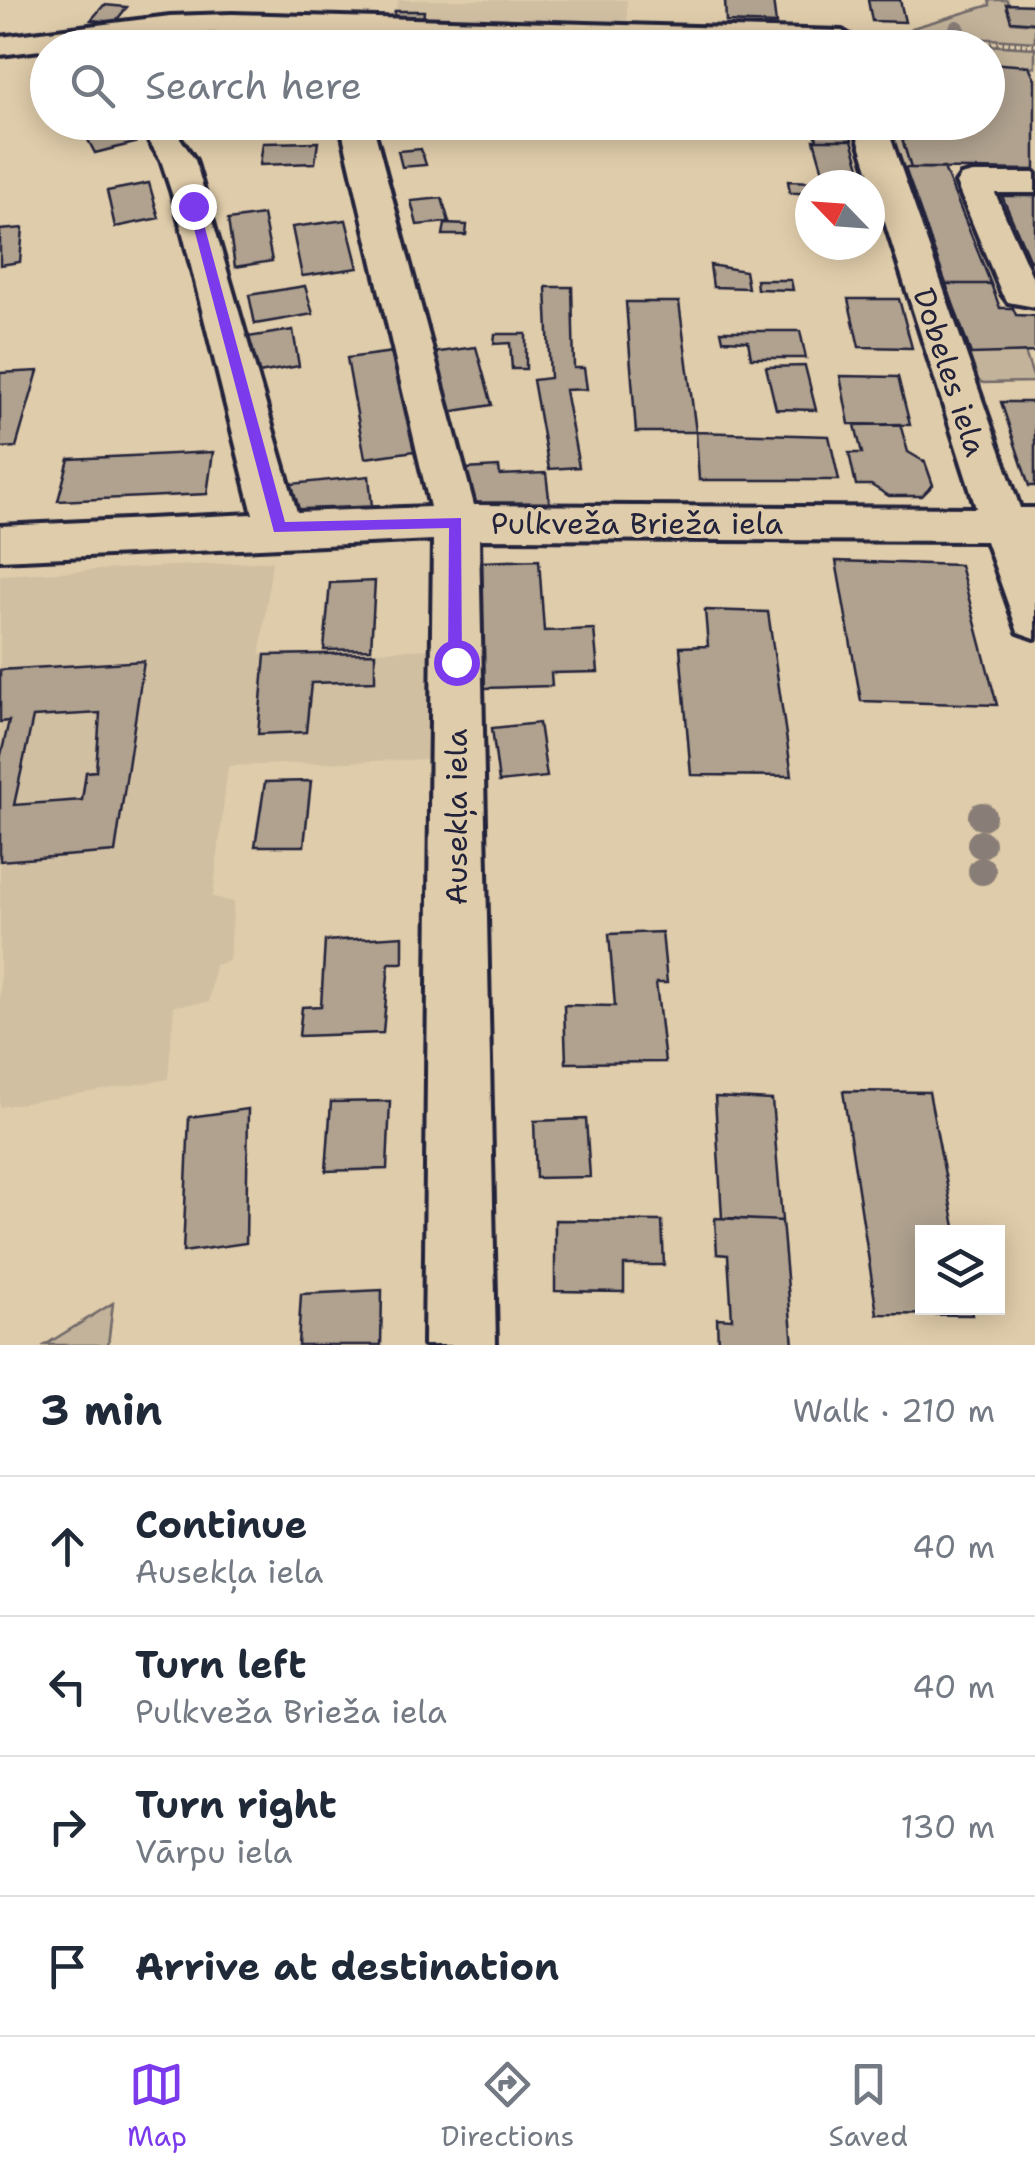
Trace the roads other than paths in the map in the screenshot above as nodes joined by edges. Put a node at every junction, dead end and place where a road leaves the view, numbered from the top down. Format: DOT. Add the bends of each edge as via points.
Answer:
graph roads {
  1 [pos="146,0"];
  2 [pos="331,24"];
  3 [pos="126,30"];
  4 [pos="178,30"];
  5 [pos="640,30"];
  6 [pos="30,44"];
  7 [pos="0,46"];
  8 [pos="165,140"];
  9 [pos="360,140"];
  10 [pos="876,140"];
  11 [pos="1035,183"];
  12 [pos="1035,295"];
  13 [pos="456,522"];
  14 [pos="1019,525"];
  15 [pos="279,528"];
  16 [pos="0,544"];
  17 [pos="1035,619"];
  18 [pos="460,1345"];
  1 -- 3 [label="street"];
  2 -- 4 [label="street"];
  2 -- 5 [label="street"];
  6 -- 7 [label="street"];
  8 -- 15 [label="street" via="193,206"];
  9 -- 13 [label="street, Ausekļa iela"];
  10 -- 14 [label="street, Dobeles iela"];
  11 -- 12 [label="street" via="973,183 1022,294"];
  13 -- 14 [label="street, Pulkveža Brieža iela"];
  13 -- 15 [label="street, Pulkveža Brieža iela"];
  13 -- 18 [label="street, Ausekļa iela"];
  14 -- 17 [label="street, Dobeles iela"];
  15 -- 16 [label="street, Pulkveža Brieža iela"];
}
